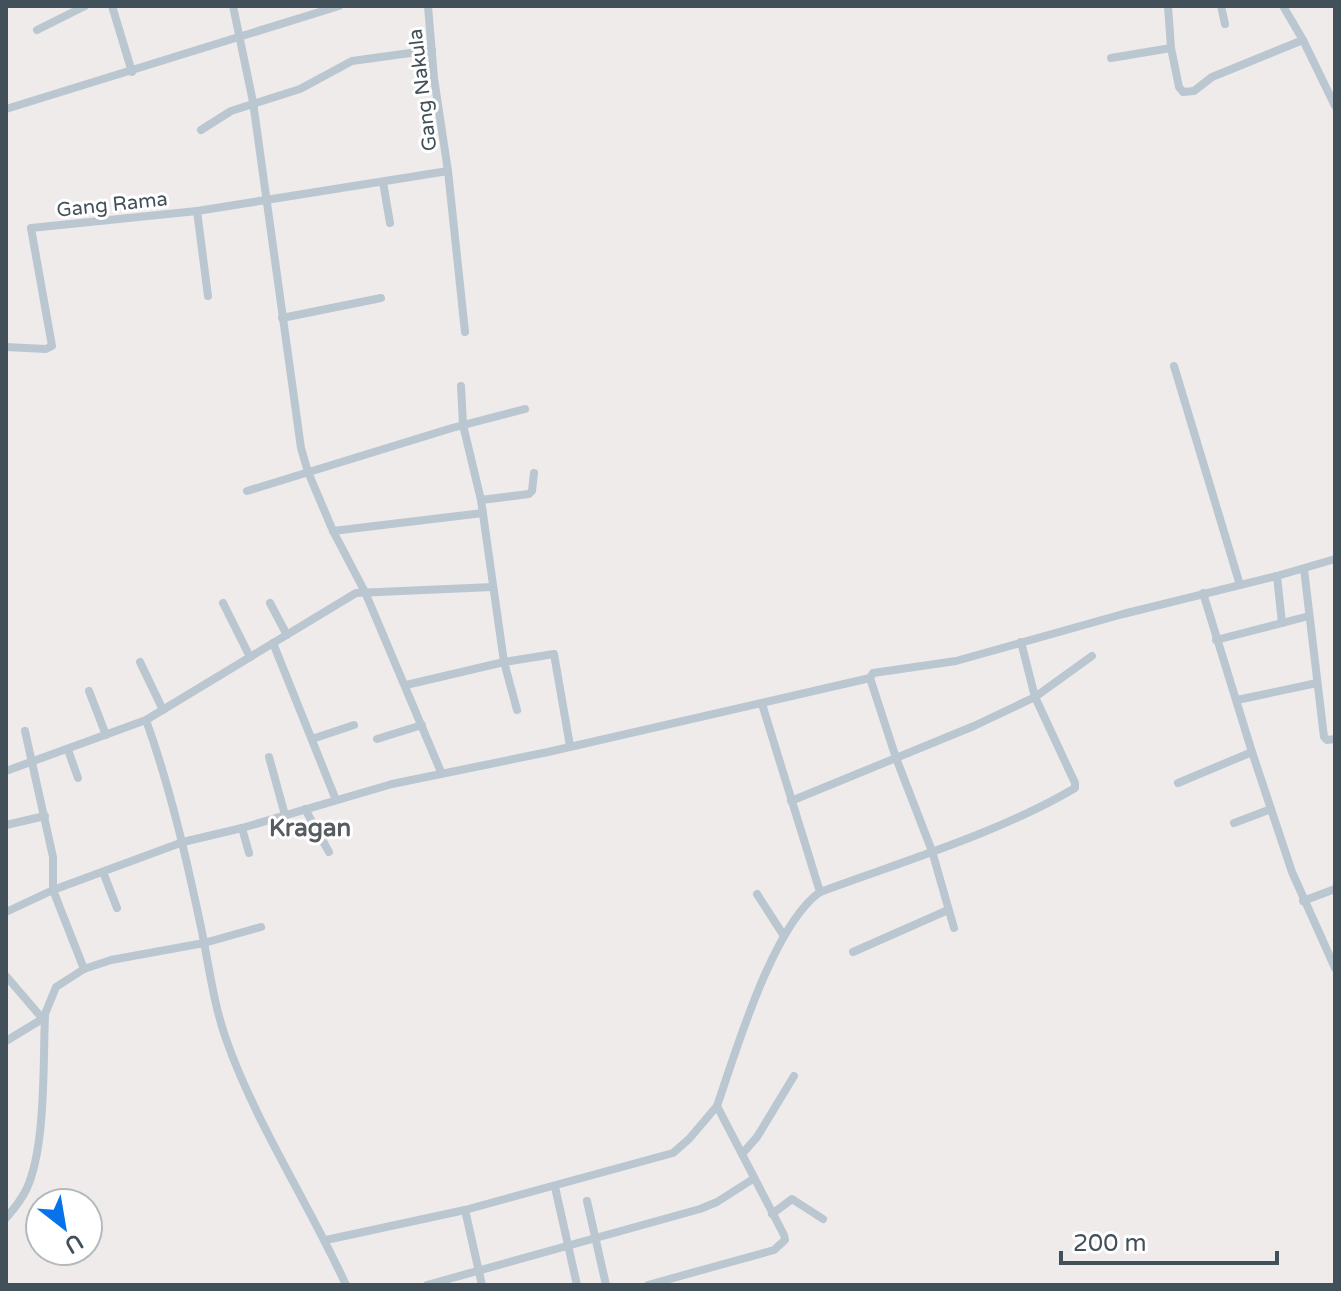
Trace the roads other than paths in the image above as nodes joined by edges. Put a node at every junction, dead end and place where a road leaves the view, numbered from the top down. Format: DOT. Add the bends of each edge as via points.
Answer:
graph roads {
  1 [pos="85,6"];
  2 [pos="112,6"];
  3 [pos="233,6"];
  4 [pos="339,6"];
  5 [pos="428,6"];
  6 [pos="1168,6"];
  7 [pos="1221,6"];
  8 [pos="1283,6"];
  9 [pos="1225,24"];
  10 [pos="37,30"];
  11 [pos="238,35"];
  12 [pos="1303,40"];
  13 [pos="1171,48"];
  14 [pos="432,50"];
  15 [pos="1111,58"];
  16 [pos="132,72"];
  17 [pos="253,102"];
  18 [pos="1335,106"];
  19 [pos="6,109"];
  20 [pos="201,130"];
  21 [pos="448,171"];
  22 [pos="383,182"];
  23 [pos="267,202"];
  24 [pos="197,211"];
  25 [pos="390,223"];
  26 [pos="208,296"];
  27 [pos="381,298"];
  28 [pos="282,318"];
  29 [pos="465,332"];
  30 [pos="6,347"];
  31 [pos="1174,366"];
  32 [pos="461,386"];
  33 [pos="525,409"];
  34 [pos="463,425"];
  35 [pos="308,472"];
  36 [pos="534,473"];
  37 [pos="247,491"];
  38 [pos="481,500"];
  39 [pos="483,513"];
  40 [pos="333,531"];
  41 [pos="1335,559"];
  42 [pos="1304,569"];
  43 [pos="1277,576"];
  44 [pos="1240,585"];
  45 [pos="493,587"];
  46 [pos="365,592"];
  47 [pos="1203,593"];
  48 [pos="223,603"];
  49 [pos="270,603"];
  50 [pos="1309,616"];
  51 [pos="1282,623"];
  52 [pos="287,635"];
  53 [pos="1216,640"];
  54 [pos="1021,642"];
  55 [pos="273,643"];
  56 [pos="1092,656"];
  57 [pos="250,657"];
  58 [pos="140,662"];
  59 [pos="504,662"];
  60 [pos="870,678"];
  61 [pos="1317,683"];
  62 [pos="406,685"];
  63 [pos="89,691"];
  64 [pos="1035,697"];
  65 [pos="1237,700"];
  66 [pos="762,704"];
  67 [pos="163,710"];
  68 [pos="517,710"];
  69 [pos="146,720"];
  70 [pos="354,725"];
  71 [pos="422,725"];
  72 [pos="25,731"];
  73 [pos="106,735"];
  74 [pos="312,739"];
  75 [pos="377,739"];
  76 [pos="1335,739"];
  77 [pos="570,746"];
  78 [pos="68,750"];
  79 [pos="1252,752"];
  80 [pos="269,757"];
  81 [pos="896,758"];
  82 [pos="34,761"];
  83 [pos="6,771"];
  84 [pos="441,772"];
  85 [pos="78,778"];
  86 [pos="1178,783"];
  87 [pos="336,800"];
  88 [pos="791,801"];
  89 [pos="305,809"];
  90 [pos="1271,809"];
  91 [pos="285,815"];
  92 [pos="45,816"];
  93 [pos="1234,823"];
  94 [pos="6,825"];
  95 [pos="242,828"];
  96 [pos="183,842"];
  97 [pos="932,851"];
  98 [pos="329,852"];
  99 [pos="249,853"];
  100 [pos="103,872"];
  101 [pos="1335,889"];
  102 [pos="53,890"];
  103 [pos="820,892"];
  104 [pos="757,894"];
  105 [pos="1303,901"];
  106 [pos="117,908"];
  107 [pos="948,910"];
  108 [pos="6,912"];
  109 [pos="261,927"];
  110 [pos="954,928"];
  111 [pos="784,936"];
  112 [pos="204,943"];
  113 [pos="853,952"];
  114 [pos="1335,968"];
  115 [pos="84,969"];
  116 [pos="6,976"];
  117 [pos="44,1016"];
  118 [pos="6,1041"];
  119 [pos="794,1076"];
  120 [pos="717,1106"];
  121 [pos="742,1154"];
  122 [pos="753,1179"];
  123 [pos="555,1187"];
  124 [pos="587,1201"];
  125 [pos="465,1210"];
  126 [pos="772,1214"];
  127 [pos="6,1218"];
  128 [pos="823,1219"];
  129 [pos="594,1239"];
  130 [pos="326,1240"];
  131 [pos="569,1246"];
  132 [pos="477,1270"];
  133 [pos="346,1285"];
  134 [pos="427,1285"];
  135 [pos="482,1285"];
  136 [pos="577,1285"];
  137 [pos="606,1285"];
  138 [pos="648,1285"];
  1 -- 10 [label="street"];
  2 -- 16 [label="street"];
  3 -- 11 [label="street"];
  4 -- 11 [label="street"];
  5 -- 14 [label="street, Gang Nakula"];
  6 -- 13 [label="street"];
  7 -- 9 [label="street"];
  8 -- 12 [label="street"];
  11 -- 16 [label="street"];
  11 -- 17 [label="street"];
  12 -- 13 [label="street" via="1186,93 1179,87"];
  12 -- 18 [label="street"];
  13 -- 15 [label="street"];
  14 -- 17 [label="street" via="352,61 300,89"];
  14 -- 21 [label="street, Gang Nakula"];
  16 -- 19 [label="street"];
  17 -- 20 [label="street"];
  17 -- 23 [label="street"];
  21 -- 22 [label="street, Gang Rama"];
  21 -- 29 [label="street, Gang Nakula"];
  22 -- 23 [label="street, Gang Rama"];
  22 -- 25 [label="street"];
  23 -- 24 [label="street, Gang Rama"];
  23 -- 28 [label="street"];
  24 -- 26 [label="street"];
  24 -- 30 [label="street, Gang Rama" via="31,228 52,346"];
  27 -- 28 [label="street"];
  28 -- 35 [label="street"];
  31 -- 44 [label="street"];
  32 -- 34 [label="street"];
  33 -- 34 [label="street"];
  34 -- 35 [label="street"];
  34 -- 38 [label="street"];
  35 -- 37 [label="street"];
  35 -- 40 [label="street"];
  36 -- 38 [label="street" via="529,494"];
  38 -- 39 [label="street"];
  39 -- 40 [label="street"];
  39 -- 45 [label="street"];
  40 -- 46 [label="street"];
  41 -- 42 [label="street"];
  42 -- 43 [label="street"];
  42 -- 50 [label="street"];
  43 -- 44 [label="street"];
  43 -- 51 [label="street"];
  44 -- 47 [label="street"];
  45 -- 46 [label="street"];
  45 -- 59 [label="street"];
  46 -- 52 [label="street"];
  46 -- 62 [label="street"];
  47 -- 53 [label="street"];
  47 -- 54 [label="street"];
  48 -- 57 [label="street"];
  49 -- 52 [label="street"];
  50 -- 51 [label="street"];
  50 -- 61 [label="street"];
  51 -- 53 [label="street"];
  52 -- 55 [label="street"];
  53 -- 65 [label="street"];
  54 -- 60 [label="street" via="956,661 873,673"];
  54 -- 64 [label="street"];
  55 -- 57 [label="street"];
  55 -- 74 [label="street"];
  56 -- 64 [label="street"];
  57 -- 67 [label="street"];
  58 -- 67 [label="street"];
  59 -- 62 [label="street"];
  59 -- 68 [label="street"];
  59 -- 77 [label="street" via="556,655"];
  60 -- 66 [label="street"];
  60 -- 81 [label="street"];
  61 -- 65 [label="street"];
  61 -- 76 [label="street" via="1325,739"];
  62 -- 71 [label="street"];
  63 -- 73 [label="street"];
  64 -- 81 [label="street"];
  64 -- 97 [label="street" via="1075,788"];
  65 -- 79 [label="street"];
  66 -- 77 [label="street"];
  66 -- 88 [label="street"];
  67 -- 69 [label="street"];
  69 -- 73 [label="street"];
  69 -- 96 [label="street"];
  70 -- 74 [label="street"];
  71 -- 75 [label="street"];
  71 -- 84 [label="street"];
  72 -- 82 [label="street"];
  73 -- 78 [label="street"];
  74 -- 87 [label="street"];
  77 -- 84 [label="street"];
  78 -- 82 [label="street"];
  78 -- 85 [label="street"];
  79 -- 86 [label="street"];
  79 -- 90 [label="street"];
  80 -- 91 [label="street"];
  81 -- 88 [label="street"];
  81 -- 97 [label="street"];
  82 -- 83 [label="street"];
  82 -- 92 [label="street"];
  84 -- 87 [label="street"];
  87 -- 89 [label="street"];
  88 -- 103 [label="street"];
  89 -- 91 [label="street"];
  89 -- 98 [label="street"];
  90 -- 93 [label="street"];
  90 -- 105 [label="street"];
  91 -- 95 [label="street"];
  92 -- 94 [label="street"];
  92 -- 102 [label="street"];
  95 -- 96 [label="street"];
  95 -- 99 [label="street"];
  96 -- 100 [label="street"];
  96 -- 112 [label="street"];
  97 -- 103 [label="street"];
  97 -- 107 [label="street"];
  100 -- 102 [label="street"];
  100 -- 106 [label="street"];
  101 -- 105 [label="street"];
  102 -- 108 [label="street"];
  102 -- 115 [label="street"];
  103 -- 111 [label="street"];
  104 -- 111 [label="street"];
  105 -- 114 [label="street"];
  107 -- 110 [label="street"];
  107 -- 113 [label="street"];
  109 -- 112 [label="street"];
  111 -- 120 [label="street"];
  112 -- 115 [label="street"];
  112 -- 130 [label="street" via="227,1044"];
  115 -- 117 [label="street" via="56,987"];
  116 -- 117 [label="street"];
  117 -- 118 [label="street"];
  117 -- 127 [label="street" via="41,1108 31,1174"];
  119 -- 121 [label="street"];
  120 -- 121 [label="street"];
  120 -- 123 [label="street" via="673,1153"];
  121 -- 122 [label="street"];
  122 -- 126 [label="street"];
  122 -- 129 [label="street" via="712,1205"];
  123 -- 125 [label="street"];
  123 -- 131 [label="street"];
  124 -- 129 [label="street"];
  125 -- 130 [label="street"];
  125 -- 132 [label="street"];
  126 -- 128 [label="street" via="792,1199"];
  126 -- 138 [label="street" via="784,1235 779,1248"];
  129 -- 131 [label="street"];
  129 -- 137 [label="street"];
  130 -- 133 [label="street"];
  131 -- 132 [label="street"];
  131 -- 136 [label="street"];
  132 -- 134 [label="street"];
  132 -- 135 [label="street"];
}
